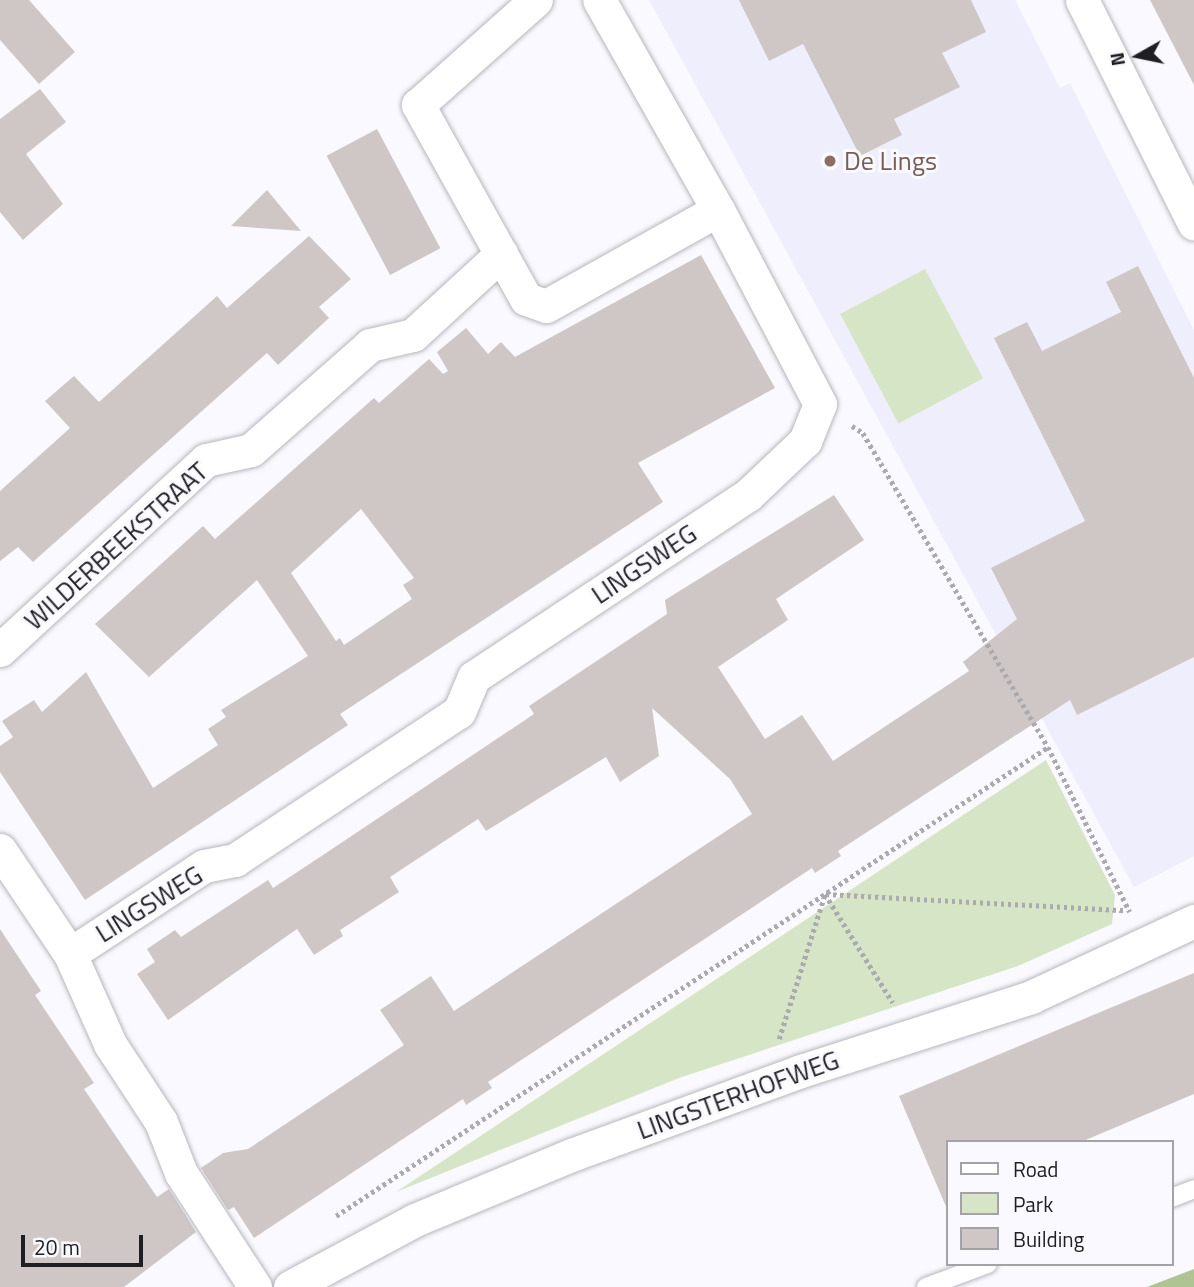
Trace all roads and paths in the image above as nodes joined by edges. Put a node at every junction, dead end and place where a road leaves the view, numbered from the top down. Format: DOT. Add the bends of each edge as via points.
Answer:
graph roads {
  1 [pos="536,0"];
  2 [pos="599,0"];
  3 [pos="1082,0"];
  4 [pos="718,210"];
  5 [pos="1194,224"];
  6 [pos="500,254"];
  7 [pos="820,404"];
  8 [pos="0,650"];
  9 [pos="1048,747"];
  10 [pos="0,850"];
  11 [pos="825,894"];
  12 [pos="1130,910"];
  13 [pos="1194,921"];
  14 [pos="1145,944"];
  15 [pos="69,954"];
  16 [pos="913,1035"];
  17 [pos="765,1083"];
  18 [pos="1194,1189"];
  19 [pos="1173,1197"];
  20 [pos="328,1221"];
  21 [pos="983,1266"];
  22 [pos="255,1287"];
  23 [pos="289,1287"];
  24 [pos="926,1287"];
  1 -- 6 [label="street" via="418,105"];
  2 -- 4 [label="street"];
  3 -- 5 [label="street"];
  4 -- 6 [label="street" via="546,306 526,299"];
  4 -- 7 [label="street"];
  6 -- 8 [label="street, WILDERBEEKSTRAAT" via="413,335 370,345 251,450 206,460"];
  7 -- 9 [label="path" via="863,433"];
  7 -- 15 [label="street, LINGSWEG" via="804,441 748,495 474,677 459,712 235,860 204,866"];
  9 -- 11 [label="path"];
  9 -- 12 [label="path"];
  10 -- 15 [label="street, LINGSWEG"];
  11 -- 12 [label="path"];
  11 -- 16 [label="path"];
  11 -- 17 [label="path"];
  11 -- 20 [label="path"];
  12 -- 14 [label="path"];
  13 -- 14 [label="street, LINGSTERHOFWEG"];
  14 -- 16 [label="street, LINGSTERHOFWEG" via="1031,997"];
  15 -- 22 [label="street, LINGSWEG" via="110,1044 162,1122 181,1173"];
  16 -- 17 [label="street, LINGSTERHOFWEG"];
  17 -- 23 [label="street, LINGSTERHOFWEG" via="571,1155 415,1220"];
  18 -- 19 [label="lane"];
  21 -- 24 [label="lane"];
}
